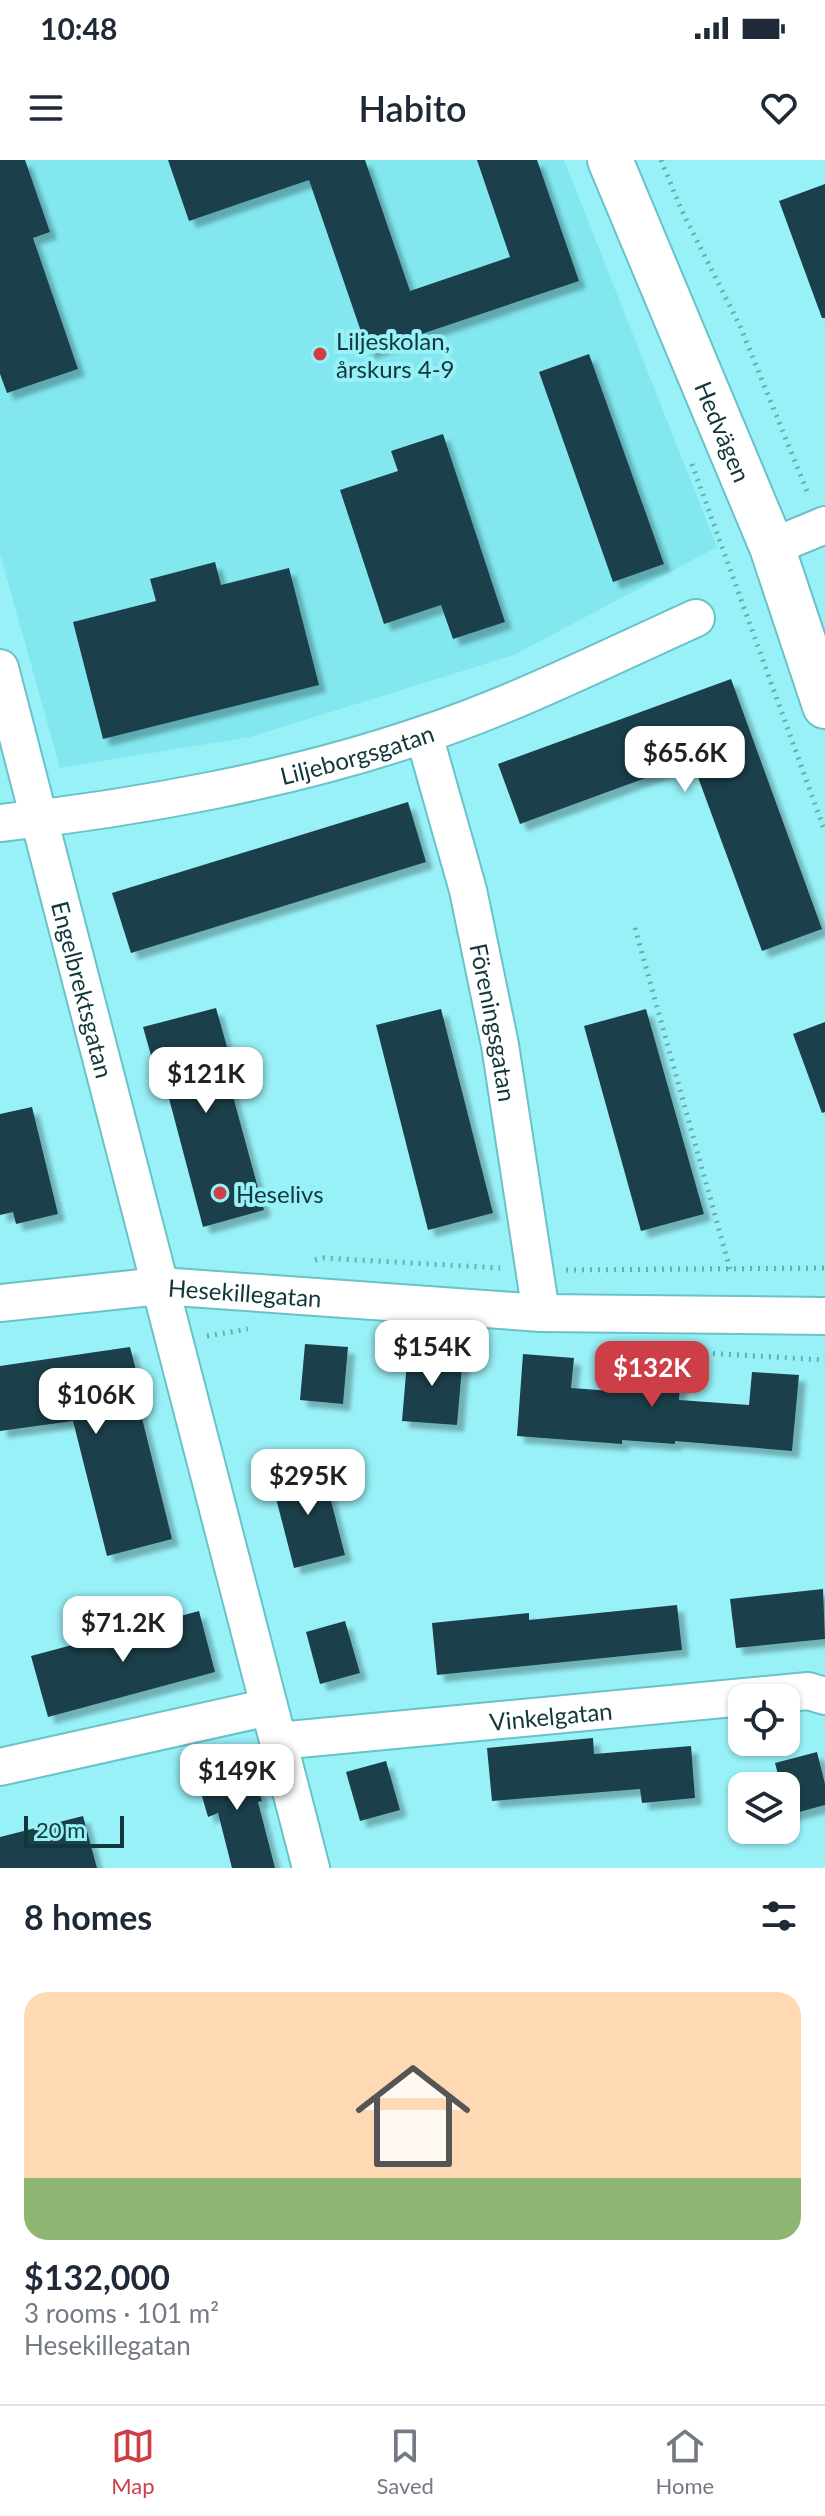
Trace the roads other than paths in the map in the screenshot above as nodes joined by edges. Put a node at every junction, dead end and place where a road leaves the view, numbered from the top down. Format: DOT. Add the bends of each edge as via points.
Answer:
graph roads {
  1 [pos="610,160"];
  2 [pos="823,526"];
  3 [pos="772,547"];
  4 [pos="696,618"];
  5 [pos="0,668"];
  6 [pos="825,706"];
  7 [pos="424,735"];
  8 [pos="40,819"];
  9 [pos="0,823"];
  10 [pos="160,1286"];
  11 [pos="0,1303"];
  12 [pos="541,1313"];
  13 [pos="825,1316"];
  14 [pos="825,1696"];
  15 [pos="273,1724"];
  16 [pos="0,1767"];
  17 [pos="311,1868"];
  1 -- 3 [label="main road, Hedvägen"];
  2 -- 3 [label="street"];
  3 -- 6 [label="main road, Hedvägen"];
  4 -- 7 [label="street, Liljeborgsgatan"];
  5 -- 8 [label="street, Engelbrektsgatan"];
  7 -- 8 [label="street, Liljeborgsgatan" via="340,761"];
  7 -- 12 [label="street, Föreningsgatan" via="468,890 500,1045"];
  8 -- 9 [label="street, Liljeborgsgatan"];
  8 -- 10 [label="street, Engelbrektsgatan"];
  10 -- 11 [label="street, Hesekillegatan"];
  10 -- 12 [label="street, Hesekillegatan"];
  10 -- 15 [label="street, Engelbrektsgatan"];
  12 -- 13 [label="street, Hesekillegatan"];
  14 -- 15 [label="street, Vinkelgatan" via="808,1691"];
  15 -- 16 [label="street, Vinkelgatan"];
  15 -- 17 [label="street, Engelbrektsgatan"];
}
